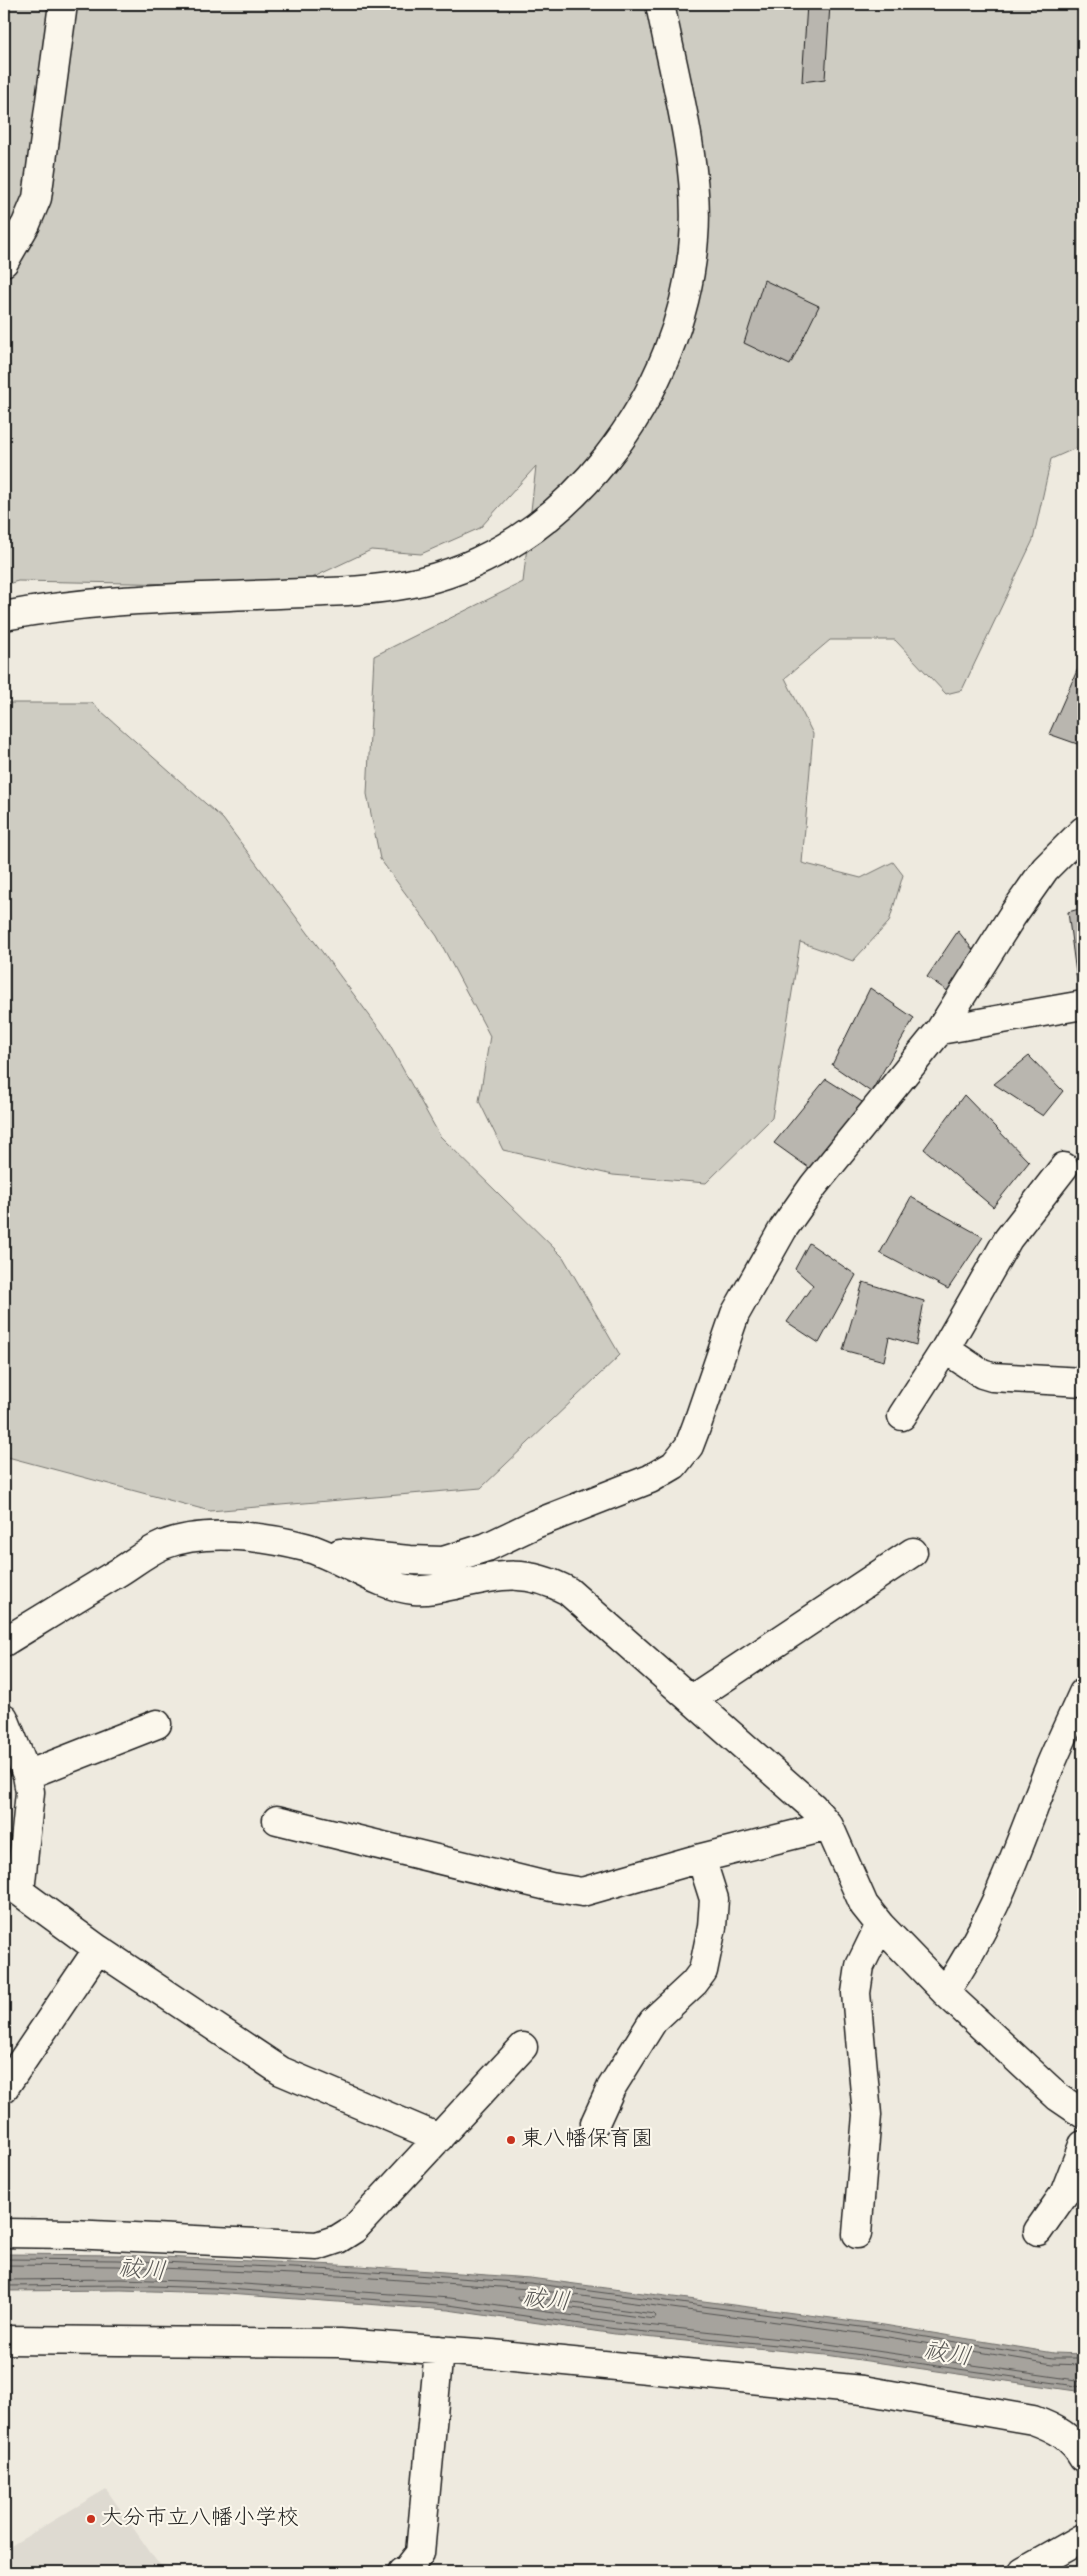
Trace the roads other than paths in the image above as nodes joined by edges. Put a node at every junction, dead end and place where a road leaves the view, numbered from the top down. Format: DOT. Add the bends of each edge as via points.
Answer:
graph roads {
  1 [pos="63,4"];
  2 [pos="660,4"];
  3 [pos="4,262"];
  4 [pos="4,616"];
  5 [pos="1083,830"];
  6 [pos="1083,1005"];
  7 [pos="940,1030"];
  8 [pos="1064,1167"];
  9 [pos="945,1349"];
  10 [pos="1083,1382"];
  11 [pos="902,1416"];
  12 [pos="320,1551"];
  13 [pos="913,1552"];
  14 [pos="4,1642"];
  15 [pos="1083,1693"];
  16 [pos="692,1700"];
  17 [pos="4,1718"];
  18 [pos="157,1724"];
  19 [pos="27,1774"];
  20 [pos="277,1820"];
  21 [pos="829,1826"];
  22 [pos="701,1858"];
  23 [pos="880,1925"];
  24 [pos="98,1949"];
  25 [pos="945,1992"];
  26 [pos="523,2047"];
  27 [pos="4,2088"];
  28 [pos="1083,2114"];
  29 [pos="595,2123"];
  30 [pos="439,2138"];
  31 [pos="1083,2145"];
  32 [pos="1038,2232"];
  33 [pos="4,2233"];
  34 [pos="856,2234"];
  35 [pos="4,2340"];
  36 [pos="439,2350"];
  37 [pos="1083,2457"];
  38 [pos="1083,2538"];
  39 [pos="402,2572"];
  40 [pos="1023,2572"];
  1 -- 3 [label="street" via="37,198"];
  2 -- 4 [label="street" via="688,146 695,236 688,283 656,382 603,462 567,501 527,532 486,557 445,575 411,583 338,592 82,603"];
  5 -- 7 [label="street" via="1045,869"];
  6 -- 7 [label="street"];
  7 -- 12 [label="street" via="814,1185 783,1229 734,1314 697,1425 688,1446 674,1465 650,1479 535,1524 487,1547 443,1561"];
  8 -- 9 [label="street" via="1008,1239"];
  9 -- 10 [label="street" via="982,1374 992,1377"];
  9 -- 11 [label="street"];
  12 -- 14 [label="street" via="265,1538 239,1536 206,1536 163,1545"];
  12 -- 16 [label="street" via="374,1577 412,1590 430,1590 503,1574 553,1583 568,1592"];
  13 -- 16 [label="street"];
  15 -- 25 [label="street" via="1047,1774 1006,1883 965,1963"];
  16 -- 21 [label="street" via="813,1807"];
  17 -- 19 [label="street"];
  18 -- 19 [label="street"];
  19 -- 24 [label="street" via="30,1792 20,1892"];
  20 -- 22 [label="street" via="582,1892"];
  21 -- 22 [label="street"];
  21 -- 23 [label="street" via="864,1904"];
  22 -- 29 [label="street" via="714,1899 703,1971 653,2021 611,2088"];
  23 -- 25 [label="street"];
  23 -- 34 [label="street" via="860,1966 856,1993 867,2115"];
  24 -- 27 [label="street"];
  24 -- 30 [label="street" via="281,2071"];
  25 -- 28 [label="street" via="1058,2097"];
  26 -- 30 [label="street"];
  30 -- 33 [label="street" via="354,2229 317,2246"];
  31 -- 32 [label="street" via="1064,2194"];
  35 -- 36 [label="street" via="293,2342"];
  36 -- 37 [label="street" via="863,2390 1033,2420 1056,2428 1077,2445"];
  36 -- 39 [label="street" via="420,2552"];
  38 -- 40 [label="street"];
}
